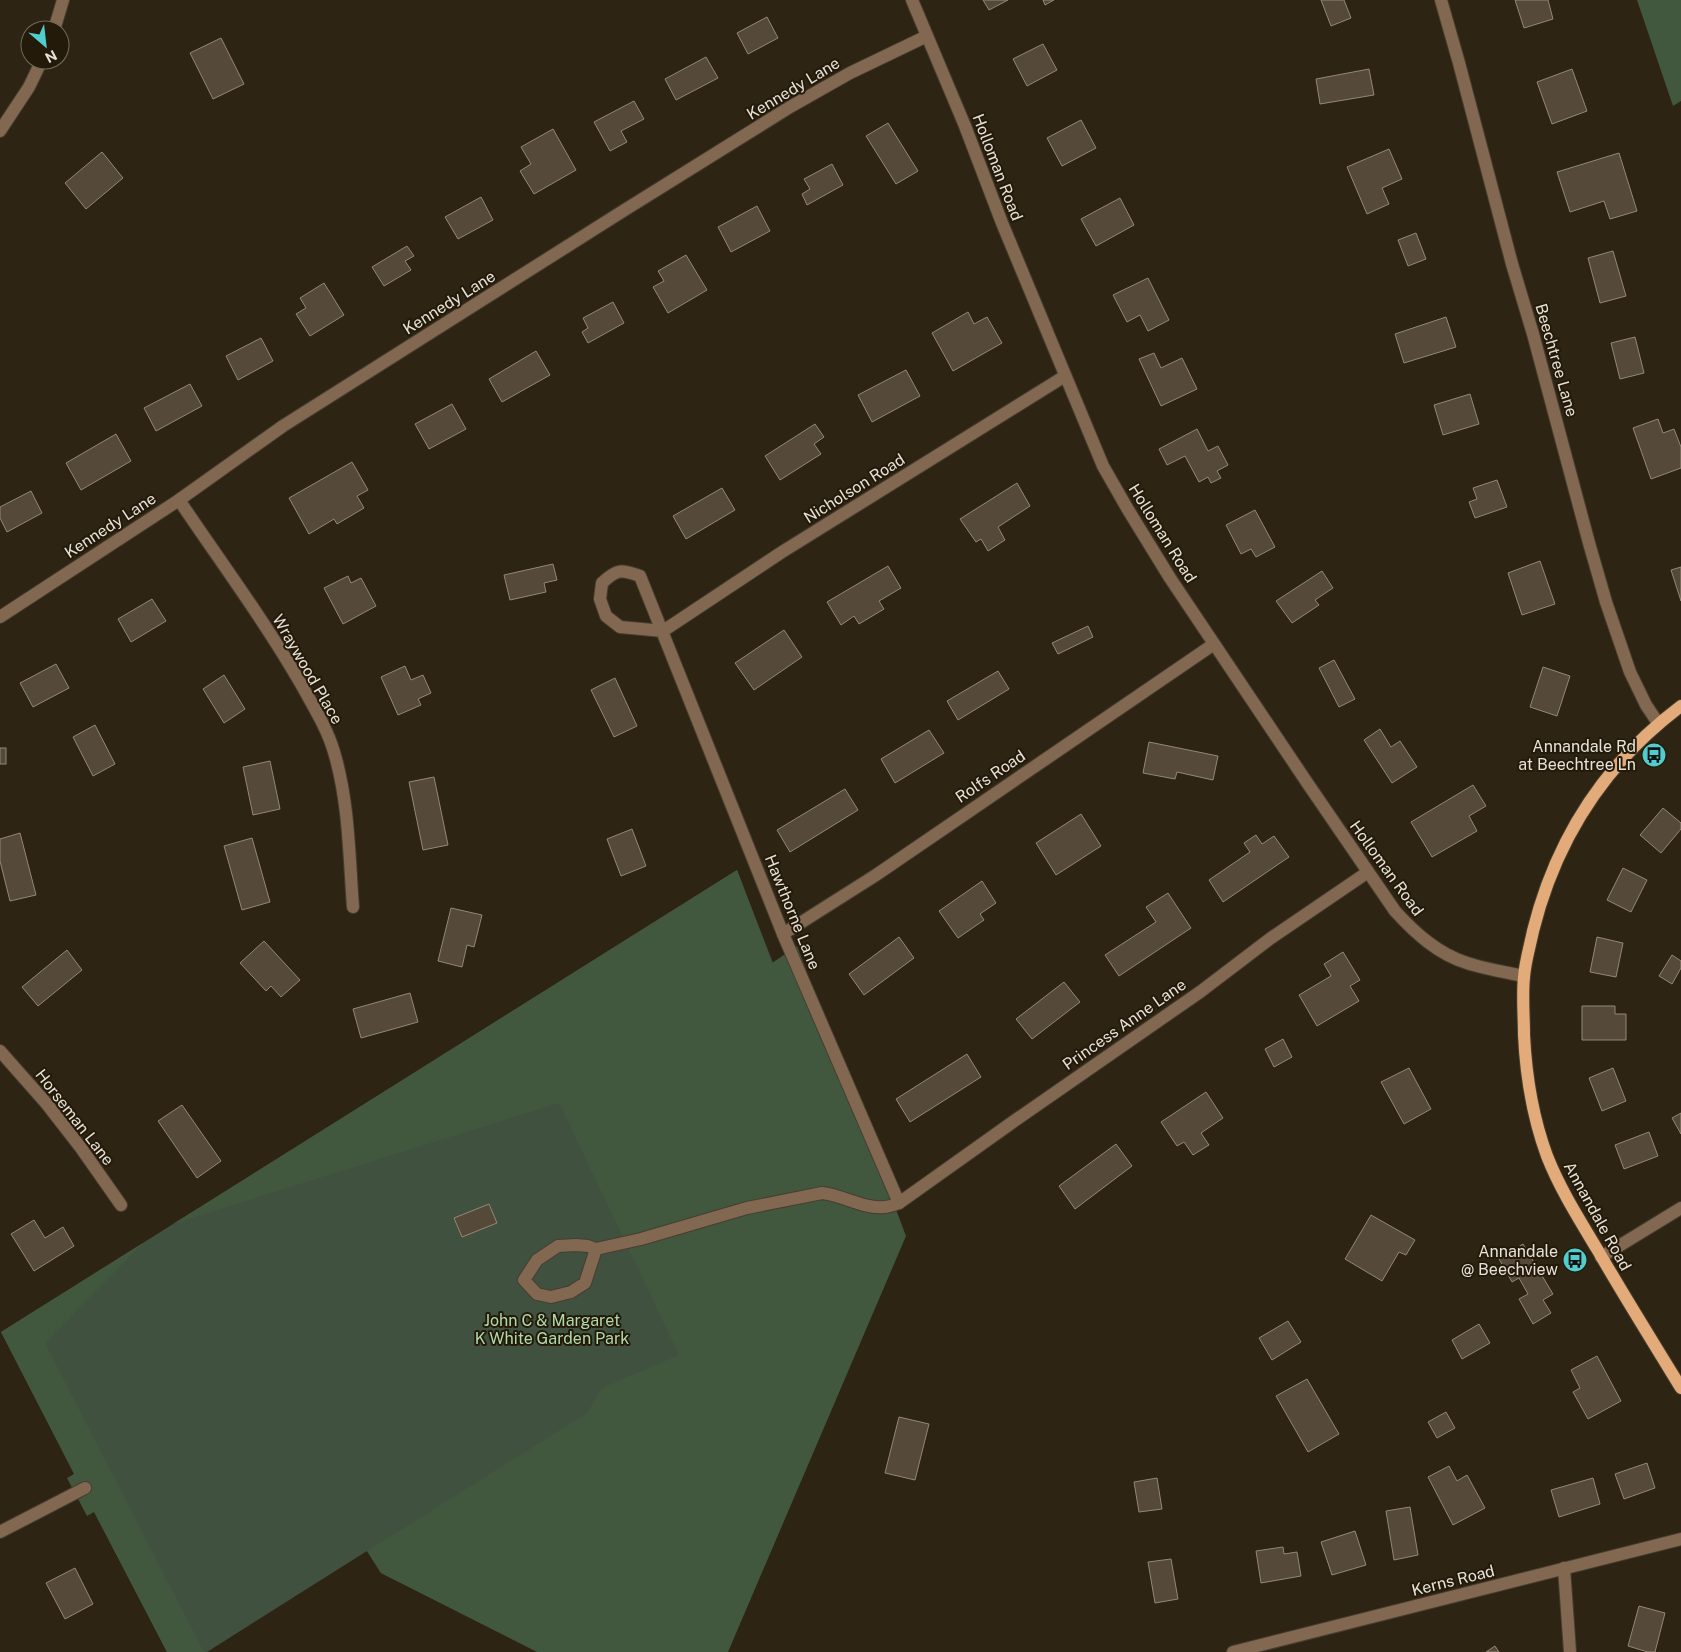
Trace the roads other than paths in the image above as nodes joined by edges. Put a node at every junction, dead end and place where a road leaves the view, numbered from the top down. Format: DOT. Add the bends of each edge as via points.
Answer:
graph roads {
  1 [pos="63,0"];
  2 [pos="912,0"];
  3 [pos="1441,0"];
  4 [pos="57,20"];
  5 [pos="927,36"];
  6 [pos="37,70"];
  7 [pos="0,131"];
  8 [pos="1065,376"];
  9 [pos="179,500"];
  10 [pos="0,617"];
  11 [pos="662,631"];
  12 [pos="1214,644"];
  13 [pos="1681,706"];
  14 [pos="1658,723"];
  15 [pos="1368,872"];
  16 [pos="353,907"];
  17 [pos="783,934"];
  18 [pos="1524,976"];
  19 [pos="0,1051"];
  20 [pos="899,1203"];
  21 [pos="122,1205"];
  22 [pos="1681,1208"];
  23 [pos="596,1249"];
  24 [pos="1601,1257"];
  25 [pos="1681,1388"];
  26 [pos="85,1488"];
  27 [pos="0,1532"];
  28 [pos="1681,1539"];
  29 [pos="1564,1568"];
  30 [pos="1233,1652"];
  31 [pos="1570,1652"];
  1 -- 4 [label="street"];
  2 -- 5 [label="street, Holloman Road"];
  3 -- 14 [label="street, Beechtree Lane" via="1606,602 1630,672"];
  5 -- 8 [label="street, Holloman Road"];
  5 -- 9 [label="street, Kennedy Lane" via="850,73 698,164 283,426"];
  6 -- 7 [label="street"];
  8 -- 11 [label="street, Nicholson Road" via="782,552"];
  8 -- 12 [label="street, Holloman Road" via="1103,466"];
  9 -- 10 [label="street, Kennedy Lane"];
  9 -- 16 [label="street, Wraywood Place" via="288,663 325,727 342,787"];
  11 -- 11 [label="street, Hawthorne Lane" via="640,576 625,570 612,574 602,583 600,599 606,616 620,627"];
  11 -- 17 [label="street, Hawthorne Lane"];
  12 -- 15 [label="street, Holloman Road"];
  12 -- 17 [label="street, Rolfs Road" via="876,875"];
  13 -- 14 [label="main road, Annandale Road"];
  14 -- 18 [label="main road, Annandale Road" via="1627,753 1576,822 1541,900"];
  15 -- 18 [label="street, Holloman Road" via="1395,911 1413,931 1437,949 1466,963"];
  15 -- 20 [label="street, Princess Anne Lane"];
  17 -- 20 [label="street, Hawthorne Lane"];
  18 -- 24 [label="main road, Annandale Road" via="1529,1090 1547,1156"];
  19 -- 21 [label="street, Horseman Lane" via="46,1103"];
  20 -- 23 [label="street" via="884,1207 867,1205 822,1193 747,1208"];
  22 -- 24 [label="street"];
  23 -- 23 [label="street" via="576,1244 558,1246 537,1260 524,1280 538,1294 551,1297 571,1292 585,1283"];
  24 -- 25 [label="main road, Annandale Road"];
  26 -- 27 [label="street"];
  28 -- 29 [label="street, Kerns Road"];
  29 -- 30 [label="street, Kerns Road"];
  29 -- 31 [label="street"];
}
